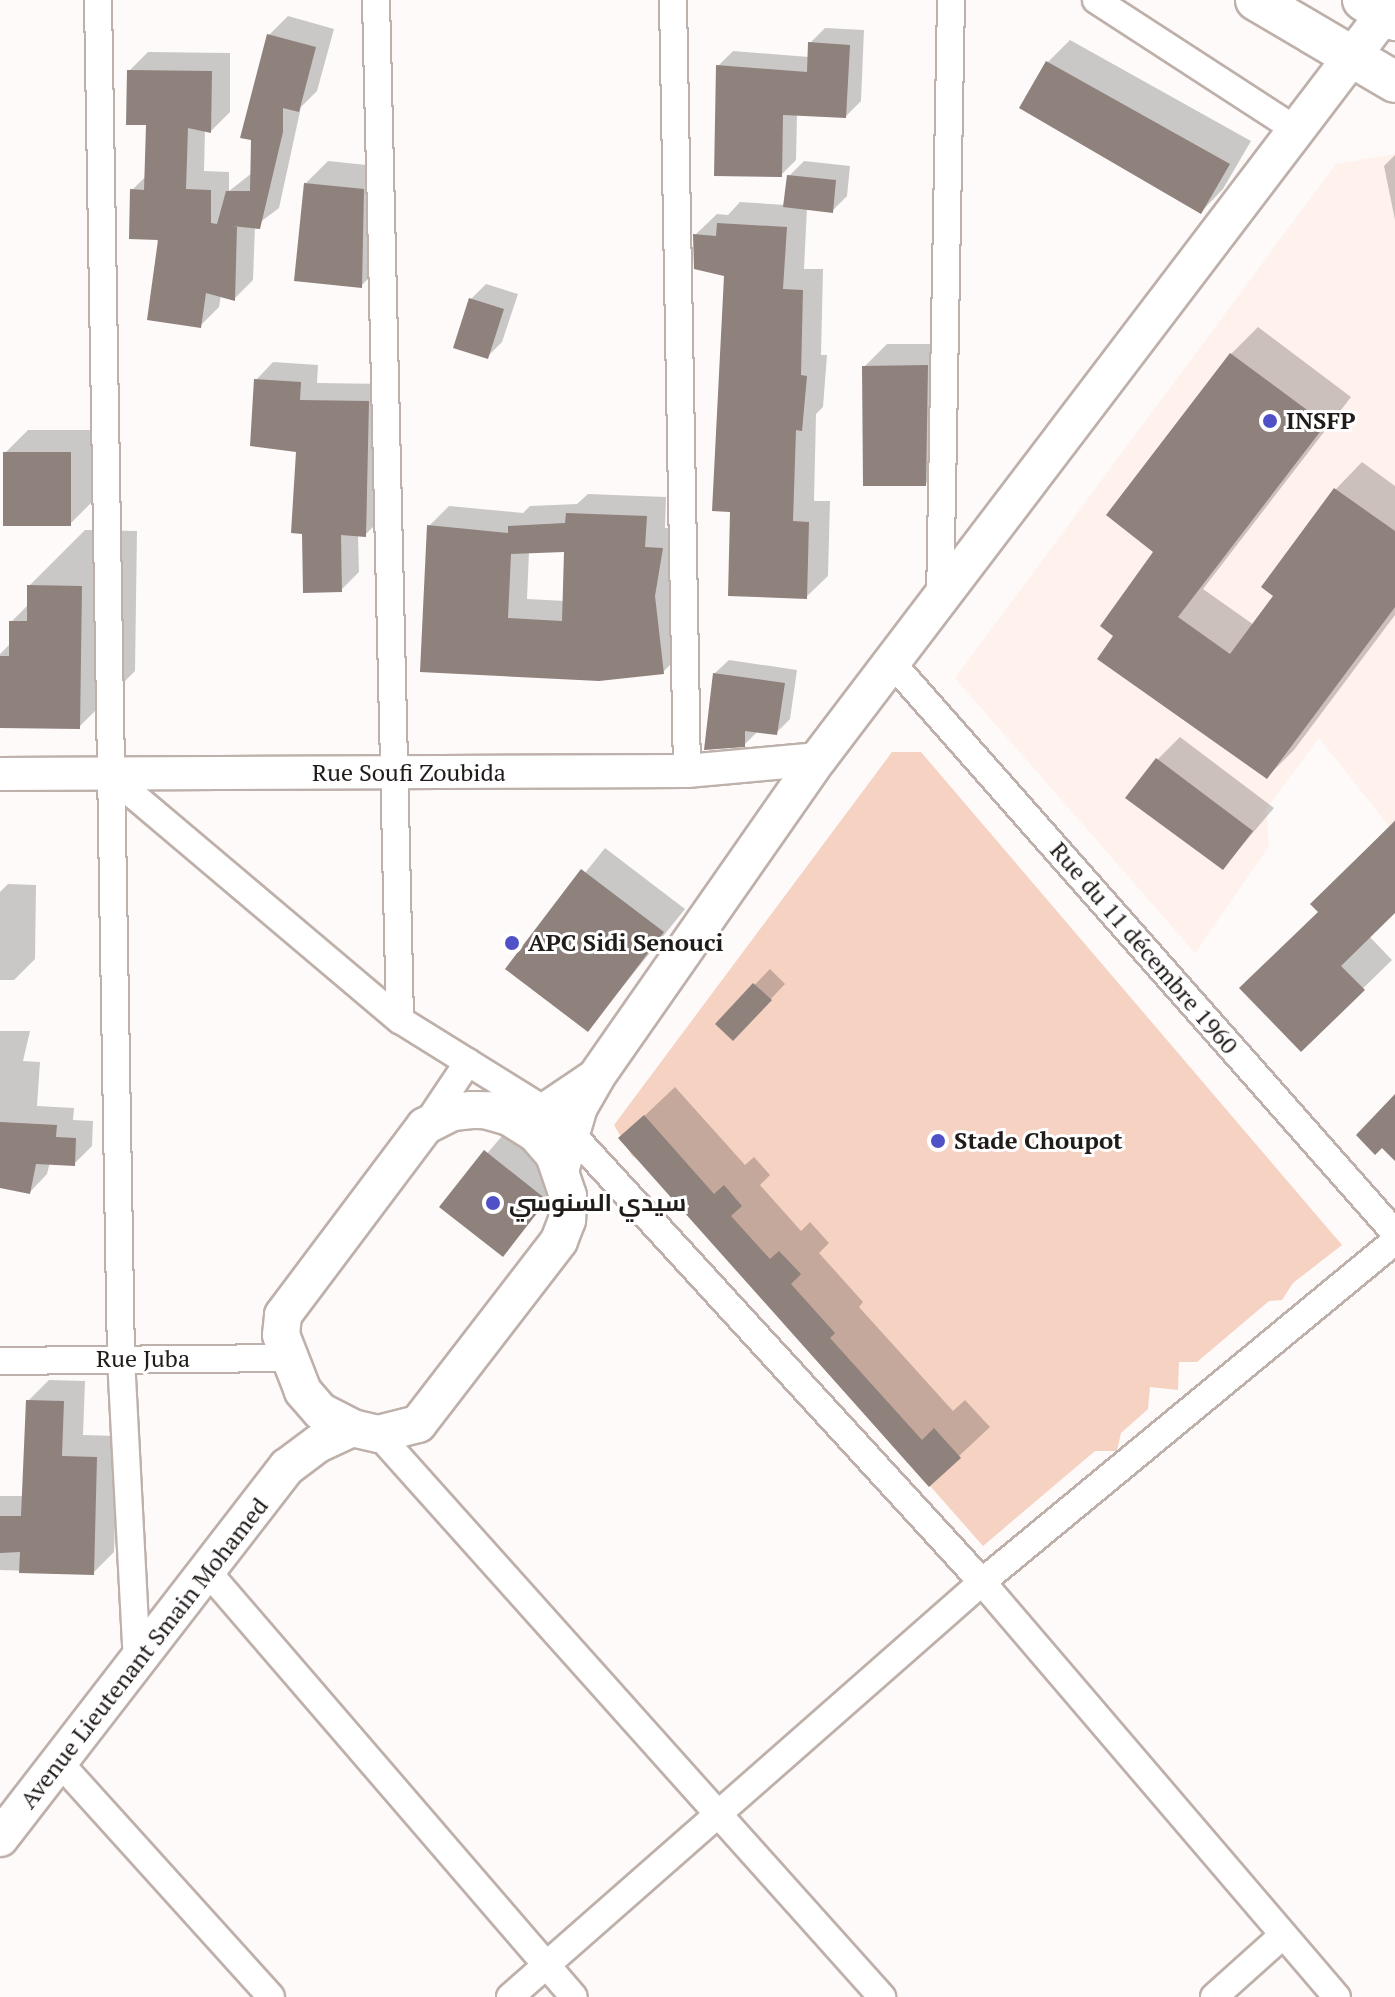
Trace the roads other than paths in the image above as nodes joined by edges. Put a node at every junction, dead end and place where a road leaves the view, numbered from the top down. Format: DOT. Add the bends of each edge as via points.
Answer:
graph roads {
  1 [pos="98,0"];
  2 [pos="376,0"];
  3 [pos="673,0"];
  4 [pos="951,0"];
  5 [pos="1096,0"];
  6 [pos="1256,0"];
  7 [pos="1384,8"];
  8 [pos="1351,56"];
  9 [pos="1395,82"];
  10 [pos="1295,129"];
  11 [pos="940,600"];
  12 [pos="892,663"];
  13 [pos="818,759"];
  14 [pos="687,771"];
  15 [pos="395,773"];
  16 [pos="0,774"];
  17 [pos="112,777"];
  18 [pos="400,1020"];
  19 [pos="468,1062"];
  20 [pos="488,1111"];
  21 [pos="558,1121"];
  22 [pos="425,1126"];
  23 [pos="560,1171"];
  24 [pos="1395,1233"];
  25 [pos="1395,1241"];
  26 [pos="121,1358"];
  27 [pos="0,1361"];
  28 [pos="291,1368"];
  29 [pos="366,1431"];
  30 [pos="287,1467"];
  31 [pos="207,1571"];
  32 [pos="982,1582"];
  33 [pos="137,1661"];
  34 [pos="59,1762"];
  35 [pos="720,1815"];
  36 [pos="0,1838"];
  37 [pos="1282,1936"];
  38 [pos="545,1965"];
  39 [pos="271,1997"];
  40 [pos="510,1997"];
  41 [pos="574,1997"];
  42 [pos="882,1997"];
  43 [pos="1214,1997"];
  44 [pos="1337,1997"];
  1 -- 17 [label="street"];
  2 -- 15 [label="street"];
  3 -- 14 [label="street"];
  4 -- 11 [label="street"];
  5 -- 10 [label="street"];
  6 -- 8 [label="main road"];
  7 -- 8 [label="main road"];
  8 -- 9 [label="main road"];
  8 -- 10 [label="main road"];
  10 -- 11 [label="main road"];
  11 -- 12 [label="main road"];
  12 -- 13 [label="main road"];
  12 -- 24 [label="street, Rue du 11 décembre 1960"];
  13 -- 14 [label="street, Rue Soufi Zoubida"];
  13 -- 21 [label="main road" via="596,1077"];
  14 -- 15 [label="street, Rue Soufi Zoubida"];
  15 -- 17 [label="street, Rue Soufi Zoubida"];
  15 -- 18 [label="street"];
  16 -- 17 [label="street, Rue Soufi Zoubida"];
  17 -- 18 [label="street"];
  17 -- 26 [label="street"];
  18 -- 19 [label="street"];
  19 -- 21 [label="street"];
  19 -- 22 [label="street"];
  20 -- 21 [label="main road"];
  20 -- 22 [label="main road" via="453,1112"];
  20 -- 23 [label="main road" via="535,1133"];
  21 -- 23 [label="main road"];
  21 -- 32 [label="street"];
  22 -- 28 [label="main road" via="283,1315"];
  23 -- 29 [label="main road" via="567,1220 559,1241 418,1424"];
  25 -- 32 [label="street"];
  26 -- 27 [label="street, Rue Juba"];
  26 -- 28 [label="street, Rue Juba"];
  26 -- 33 [label="street"];
  28 -- 29 [label="main road" via="321,1412"];
  28 -- 30 [label="main road" via="300,1425"];
  29 -- 30 [label="main road" via="318,1444"];
  29 -- 35 [label="street"];
  30 -- 31 [label="main road, Avenue Lieutenant Smain Mohamed"];
  31 -- 33 [label="main road, Avenue Lieutenant Smain Mohamed"];
  31 -- 38 [label="street"];
  32 -- 35 [label="street"];
  32 -- 37 [label="street"];
  33 -- 34 [label="main road, Avenue Lieutenant Smain Mohamed"];
  34 -- 36 [label="main road, Avenue Lieutenant Smain Mohamed"];
  34 -- 39 [label="street"];
  35 -- 38 [label="street"];
  35 -- 42 [label="street"];
  37 -- 43 [label="street"];
  37 -- 44 [label="street"];
  38 -- 40 [label="street"];
  38 -- 41 [label="street"];
}
